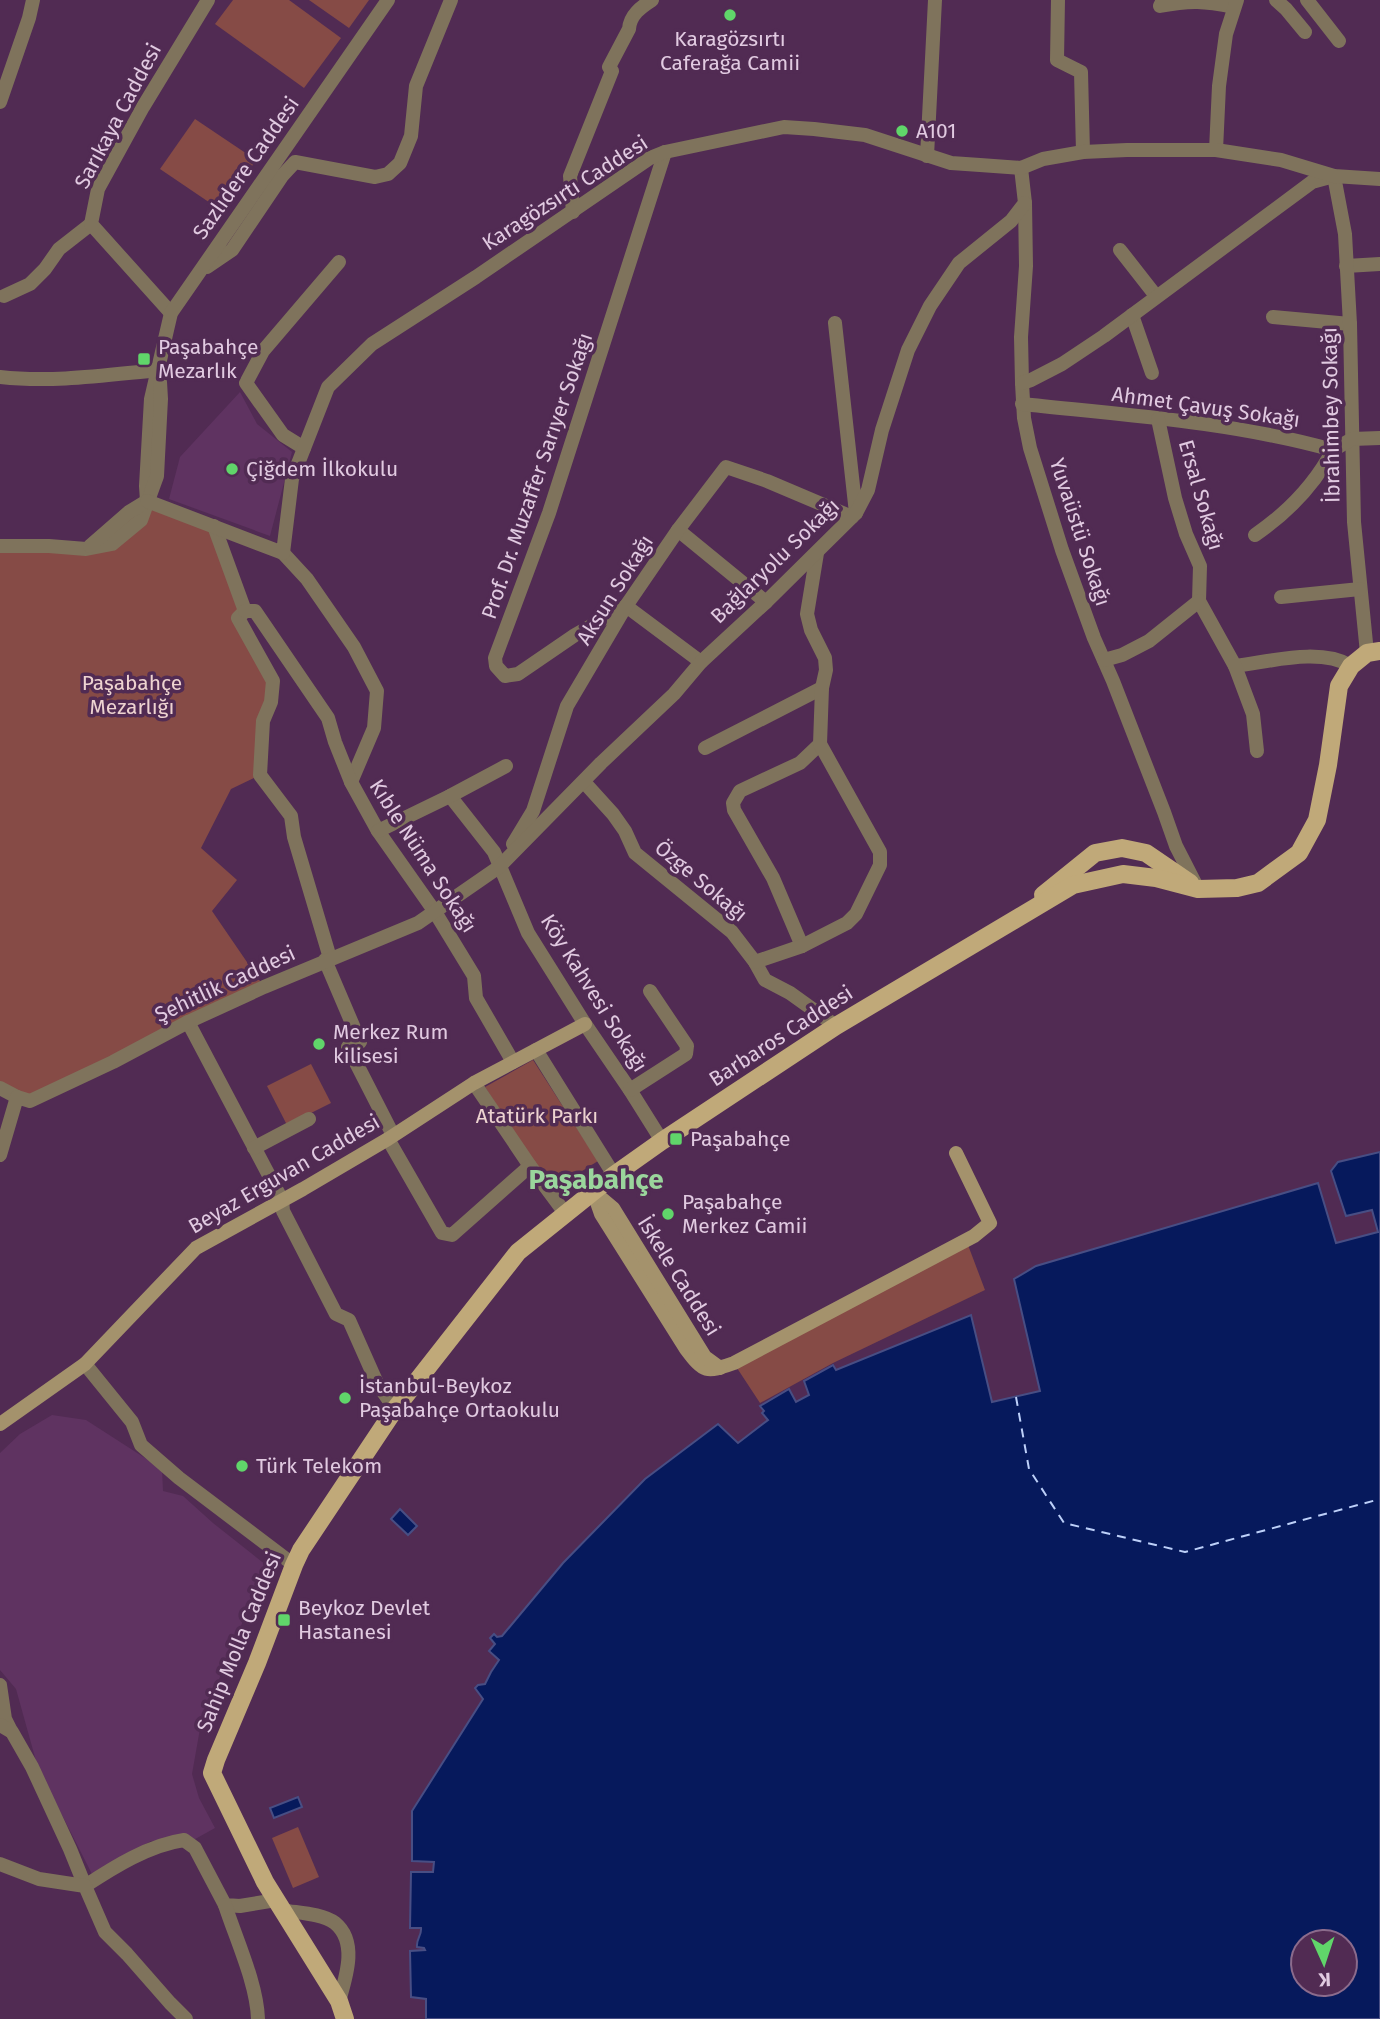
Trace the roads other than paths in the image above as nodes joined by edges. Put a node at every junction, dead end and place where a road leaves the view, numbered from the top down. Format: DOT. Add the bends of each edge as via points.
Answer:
graph roads {
  1 [pos="33,0"];
  2 [pos="208,0"];
  3 [pos="388,0"];
  4 [pos="451,0"];
  5 [pos="652,0"];
  6 [pos="934,0"];
  7 [pos="1058,0"];
  8 [pos="1163,0"];
  9 [pos="1301,0"];
  10 [pos="1307,0"];
  11 [pos="1236,4"];
  12 [pos="1281,5"];
  13 [pos="1305,32"];
  14 [pos="1339,41"];
  15 [pos="0,102"];
  16 [pos="1216,150"];
  17 [pos="665,152"];
  18 [pos="1083,152"];
  19 [pos="927,156"];
  20 [pos="1021,168"];
  21 [pos="1334,176"];
  22 [pos="1380,179"];
  23 [pos="1025,203"];
  24 [pos="573,212"];
  25 [pos="91,224"];
  26 [pos="1120,250"];
  27 [pos="339,262"];
  28 [pos="1380,264"];
  29 [pos="1346,266"];
  30 [pos="201,270"];
  31 [pos="4,296"];
  32 [pos="1156,296"];
  33 [pos="172,313"];
  34 [pos="1132,315"];
  35 [pos="1273,317"];
  36 [pos="835,323"];
  37 [pos="1350,324"];
  38 [pos="159,370"];
  39 [pos="1152,373"];
  40 [pos="0,377"];
  41 [pos="1022,383"];
  42 [pos="1023,404"];
  43 [pos="1158,419"];
  44 [pos="1380,438"];
  45 [pos="1352,439"];
  46 [pos="304,448"];
  47 [pos="1333,450"];
  48 [pos="147,502"];
  49 [pos="854,515"];
  50 [pos="215,526"];
  51 [pos="678,530"];
  52 [pos="1255,536"];
  53 [pos="0,546"];
  54 [pos="284,553"];
  55 [pos="817,553"];
  56 [pos="1360,589"];
  57 [pos="1281,597"];
  58 [pos="1199,601"];
  59 [pos="766,602"];
  60 [pos="626,606"];
  61 [pos="245,611"];
  62 [pos="1374,652"];
  63 [pos="1104,660"];
  64 [pos="701,662"];
  65 [pos="1235,666"];
  66 [pos="1350,666"];
  67 [pos="822,688"];
  68 [pos="820,744"];
  69 [pos="705,748"];
  70 [pos="1257,751"];
  71 [pos="506,766"];
  72 [pos="351,782"];
  73 [pos="584,782"];
  74 [pos="450,796"];
  75 [pos="377,831"];
  76 [pos="499,867"];
  77 [pos="1198,889"];
  78 [pos="435,912"];
  79 [pos="1031,912"];
  80 [pos="802,946"];
  81 [pos="328,959"];
  82 [pos="755,962"];
  83 [pos="650,991"];
  84 [pos="188,1022"];
  85 [pos="585,1024"];
  86 [pos="836,1026"];
  87 [pos="536,1050"];
  88 [pos="513,1062"];
  89 [pos="474,1083"];
  90 [pos="0,1088"];
  91 [pos="630,1090"];
  92 [pos="17,1097"];
  93 [pos="309,1119"];
  94 [pos="390,1137"];
  95 [pos="662,1141"];
  96 [pos="254,1148"];
  97 [pos="956,1153"];
  98 [pos="0,1155"];
  99 [pos="530,1166"];
  100 [pos="614,1175"];
  101 [pos="593,1192"];
  102 [pos="282,1200"];
  103 [pos="565,1213"];
  104 [pos="85,1364"];
  105 [pos="395,1409"];
  106 [pos="0,1424"];
  107 [pos="294,1565"];
  108 [pos="0,1685"];
  109 [pos="6,1728"];
  110 [pos="0,1864"];
  111 [pos="85,1886"];
  112 [pos="225,1905"];
  113 [pos="279,1905"];
  114 [pos="339,2000"];
  115 [pos="186,2019"];
  116 [pos="258,2019"];
  117 [pos="345,2019"];
  1 -- 15 [label="street"];
  2 -- 25 [label="street, Sarıkaya Caddesi" via="98,189"];
  3 -- 30 [label="street, Sazlıdere Caddesi"];
  4 -- 30 [label="street" via="416,86 411,136 400,163 388,174 375,177 295,162 232,250"];
  5 -- 24 [label="street" via="636,11 609,67 612,71 570,176"];
  6 -- 19 [label="street"];
  7 -- 18 [label="street" via="1057,60 1081,72"];
  8 -- 11 [label="street" via="1160,6 1205,1"];
  9 -- 12 [label="street"];
  10 -- 14 [label="street"];
  11 -- 16 [label="street" via="1226,34"];
  12 -- 13 [label="street"];
  16 -- 18 [label="street, Karagözsırtı Caddesi"];
  16 -- 21 [label="street, Karagözsırtı Caddesi" via="1281,160"];
  17 -- 19 [label="street, Karagözsırtı Caddesi" via="783,127 866,135"];
  17 -- 24 [label="street, Karagözsırtı Caddesi"];
  17 -- 60 [label="street, Prof. Dr. Muzaffer Sarıyer Sokağı" via="496,666 505,676 518,674"];
  18 -- 20 [label="street, Karagözsırtı Caddesi"];
  19 -- 20 [label="street, Karagözsırtı Caddesi" via="951,163"];
  20 -- 23 [label="street, Yuvaüstü Sokağı"];
  21 -- 22 [label="street, Karagözsırtı Caddesi"];
  21 -- 29 [label="street, İbrahimbey Sokağı"];
  21 -- 32 [label="street" via="1312,182"];
  23 -- 41 [label="street, Yuvaüstü Sokağı"];
  23 -- 49 [label="street, Bağlaryolu Sokağı" via="1011,221 959,263 930,306 908,350 867,490"];
  24 -- 46 [label="street, Karagözsırtı Caddesi" via="372,344 328,387"];
  25 -- 31 [label="street" via="60,249 30,284"];
  25 -- 33 [label="street, Sarıkaya Caddesi"];
  26 -- 32 [label="street"];
  27 -- 46 [label="street" via="263,351 246,383 284,435"];
  28 -- 29 [label="street"];
  29 -- 37 [label="street, İbrahimbey Sokağı"];
  30 -- 33 [label="street, Sazlıdere Caddesi"];
  32 -- 34 [label="street"];
  33 -- 38 [label="street, Sazlıdere Caddesi"];
  34 -- 39 [label="street"];
  34 -- 41 [label="street" via="1062,364"];
  35 -- 37 [label="street"];
  36 -- 49 [label="street"];
  37 -- 45 [label="street, İbrahimbey Sokağı"];
  38 -- 40 [label="street" via="71,379"];
  38 -- 48 [label="street, Sazlıdere Caddesi" via="151,399"];
  41 -- 42 [label="street, Yuvaüstü Sokağı"];
  42 -- 43 [label="street, Ahmet Çavuş Sokağı"];
  42 -- 63 [label="street, Yuvaüstü Sokağı" via="1030,448 1062,550"];
  43 -- 47 [label="street, Ahmet Çavuş Sokağı"];
  43 -- 58 [label="street, Ersal Sokağı" via="1175,498 1199,566"];
  44 -- 45 [label="street"];
  45 -- 47 [label="street"];
  45 -- 56 [label="street, İbrahimbey Sokağı"];
  46 -- 54 [label="street, Karagözsırtı Caddesi" via="292,479"];
  47 -- 52 [label="street" via="1302,494"];
  48 -- 50 [label="street"];
  48 -- 53 [label="street" via="141,520 112,544 86,549"];
  49 -- 51 [label="street, Aksun Sokağı" via="726,467"];
  49 -- 55 [label="street, Bağlaryolu Sokağı"];
  50 -- 54 [label="street"];
  50 -- 61 [label="street"];
  51 -- 59 [label="street"];
  51 -- 60 [label="street, Aksun Sokağı"];
  54 -- 72 [label="street" via="354,647 377,691 374,728"];
  55 -- 59 [label="street, Bağlaryolu Sokağı"];
  55 -- 67 [label="street" via="807,614 825,658"];
  56 -- 57 [label="street"];
  56 -- 62 [label="street, İbrahimbey Sokağı"];
  58 -- 63 [label="street" via="1149,641"];
  58 -- 65 [label="street, Ersal Sokağı"];
  59 -- 64 [label="street, Bağlaryolu Sokağı"];
  60 -- 64 [label="street"];
  60 -- 76 [label="street, Aksun Sokağı" via="567,706 533,811"];
  61 -- 72 [label="street, Kıble Nüma Sokağı" via="255,611 328,718"];
  61 -- 81 [label="street" via="238,618 273,681 264,720 260,775 291,816"];
  62 -- 66 [label="main road"];
  63 -- 77 [label="street, Yuvaüstü Sokağı" via="1175,846"];
  64 -- 73 [label="street, Bağlaryolu Sokağı"];
  65 -- 66 [label="street" via="1309,656 1341,660"];
  65 -- 70 [label="street, Ersal Sokağı" via="1254,714"];
  66 -- 77 [label="main road, Barbaros Caddesi" via="1339,686 1317,820 1299,853 1258,883"];
  67 -- 68 [label="street"];
  67 -- 69 [label="street"];
  68 -- 80 [label="street" via="880,852 880,865 856,914"];
  68 -- 80 [label="street" via="800,763 740,791 733,803"];
  71 -- 74 [label="street"];
  72 -- 75 [label="street, Kıble Nüma Sokağı"];
  73 -- 76 [label="street, Bağlaryolu Sokağı"];
  73 -- 82 [label="street, Özge Sokağı" via="613,814 635,853 732,932"];
  74 -- 75 [label="street"];
  74 -- 76 [label="street, Köy Kahvesi Sokağı" via="494,852"];
  75 -- 78 [label="street, Kıble Nüma Sokağı"];
  76 -- 78 [label="street, Şehitlik Caddesi"];
  76 -- 85 [label="street, Köy Kahvesi Sokağı" via="528,933"];
  77 -- 79 [label="main road, Barbaros Caddesi" via="1123,874 1073,886"];
  77 -- 79 [label="main road, Barbaros Caddesi" via="1146,853 1122,848 1095,853 1061,878"];
  78 -- 81 [label="street, Şehitlik Caddesi"];
  78 -- 88 [label="street, Kıble Nüma Sokağı" via="474,976 476,998"];
  79 -- 86 [label="main road, Barbaros Caddesi"];
  80 -- 82 [label="street"];
  81 -- 84 [label="street, Şehitlik Caddesi"];
  81 -- 94 [label="street" via="360,1042 348,1047"];
  82 -- 86 [label="street, Özge Sokağı" via="765,980"];
  83 -- 91 [label="street" via="687,1046 686,1054"];
  84 -- 92 [label="street, Şehitlik Caddesi" via="30,1101"];
  84 -- 96 [label="street"];
  85 -- 87 [label="main road, Beyaz Erguvan Caddesi"];
  85 -- 91 [label="street, Köy Kahvesi Sokağı"];
  86 -- 95 [label="main road, Barbaros Caddesi"];
  87 -- 88 [label="main road, Beyaz Erguvan Caddesi"];
  87 -- 100 [label="street"];
  88 -- 89 [label="main road, Beyaz Erguvan Caddesi"];
  89 -- 94 [label="main road, Beyaz Erguvan Caddesi"];
  89 -- 99 [label="street"];
  90 -- 92 [label="street"];
  91 -- 95 [label="street, Köy Kahvesi Sokağı"];
  92 -- 98 [label="street"];
  93 -- 96 [label="street"];
  94 -- 99 [label="street" via="442,1233 452,1235"];
  94 -- 102 [label="main road, Beyaz Erguvan Caddesi"];
  95 -- 100 [label="main road, Barbaros Caddesi"];
  96 -- 102 [label="street"];
  97 -- 101 [label="main road, İskele Caddesi" via="990,1223 974,1236 734,1363 709,1370 699,1367 693,1358 601,1214"];
  99 -- 103 [label="street"];
  100 -- 101 [label="main road, Barbaros Caddesi"];
  101 -- 103 [label="main road, Barbaros Caddesi"];
  102 -- 104 [label="main road, Beyaz Erguvan Caddesi" via="196,1248"];
  102 -- 105 [label="street" via="283,1211 336,1314 349,1320 377,1383"];
  103 -- 105 [label="main road, Sahip Molla Caddesi" via="518,1252"];
  104 -- 106 [label="main road, Beyaz Erguvan Caddesi"];
  104 -- 107 [label="street" via="132,1422 141,1445"];
  105 -- 107 [label="main road, Sahip Molla Caddesi"];
  107 -- 113 [label="main road, Sahip Molla Caddesi" via="212,1773"];
  108 -- 109 [label="street"];
  109 -- 111 [label="street" via="37,1779"];
  110 -- 111 [label="street" via="39,1880"];
  111 -- 112 [label="street" via="168,1842 184,1840 195,1848"];
  111 -- 115 [label="street" via="105,1932"];
  112 -- 113 [label="street"];
  112 -- 116 [label="street" via="252,1985"];
  113 -- 114 [label="main road, Sahip Molla Caddesi"];
  113 -- 114 [label="street" via="322,1917 345,1937 349,1951"];
  114 -- 117 [label="main road, Sahip Molla Caddesi"];
}
